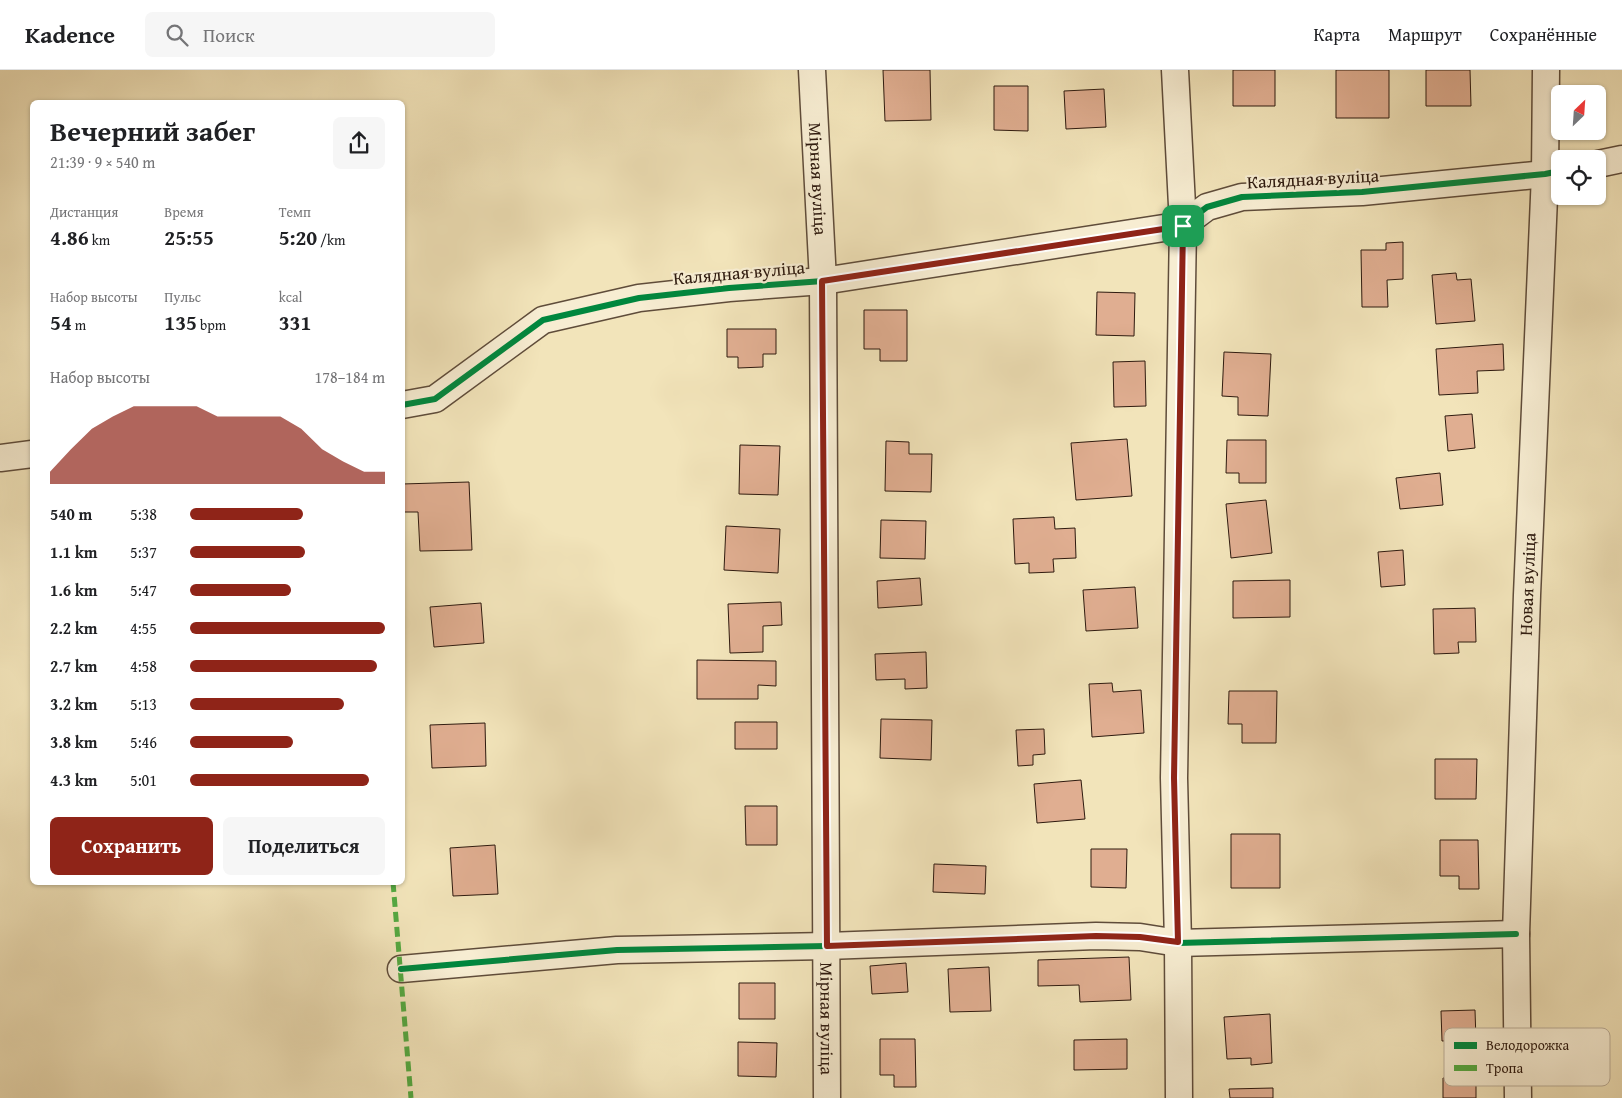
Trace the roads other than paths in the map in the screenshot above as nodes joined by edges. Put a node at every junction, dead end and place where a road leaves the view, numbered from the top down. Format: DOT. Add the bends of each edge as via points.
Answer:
graph roads {
  1 [pos="812,70"];
  2 [pos="1175,70"];
  3 [pos="1546,70"];
  4 [pos="1551,156"];
  5 [pos="1622,159"];
  6 [pos="1606,162"];
  7 [pos="1551,173"];
  8 [pos="1551,190"];
  9 [pos="1183,226"];
  10 [pos="822,281"];
  11 [pos="405,405"];
  12 [pos="30,454"];
  13 [pos="0,458"];
  14 [pos="1516,934"];
  15 [pos="1178,942"];
  16 [pos="827,946"];
  17 [pos="401,969"];
  18 [pos="1517,1028"];
  19 [pos="827,1098"];
  20 [pos="1179,1098"];
  1 -- 10 [label="street, Мірная вуліца"];
  2 -- 9 [label="street"];
  3 -- 4 [label="street, Новая вуліца"];
  5 -- 6 [label="street"];
  7 -- 9 [label="street, Калядная вуліца" via="1362,192 1242,197 1207,207"];
  8 -- 14 [label="street, Новая вуліца" via="1527,595"];
  9 -- 10 [label="street, Калядная вуліца"];
  9 -- 15 [label="street" via="1174,778"];
  10 -- 11 [label="street, Калядная вуліца" via="640,298 543,320 435,398"];
  10 -- 16 [label="street, Мірная вуліца"];
  12 -- 13 [label="street"];
  14 -- 15 [label="street"];
  14 -- 18 [label="street, Новая вуліца"];
  15 -- 16 [label="street" via="1096,936"];
  15 -- 20 [label="street"];
  16 -- 17 [label="street" via="617,950"];
  16 -- 19 [label="street, Мірная вуліца"];
}
